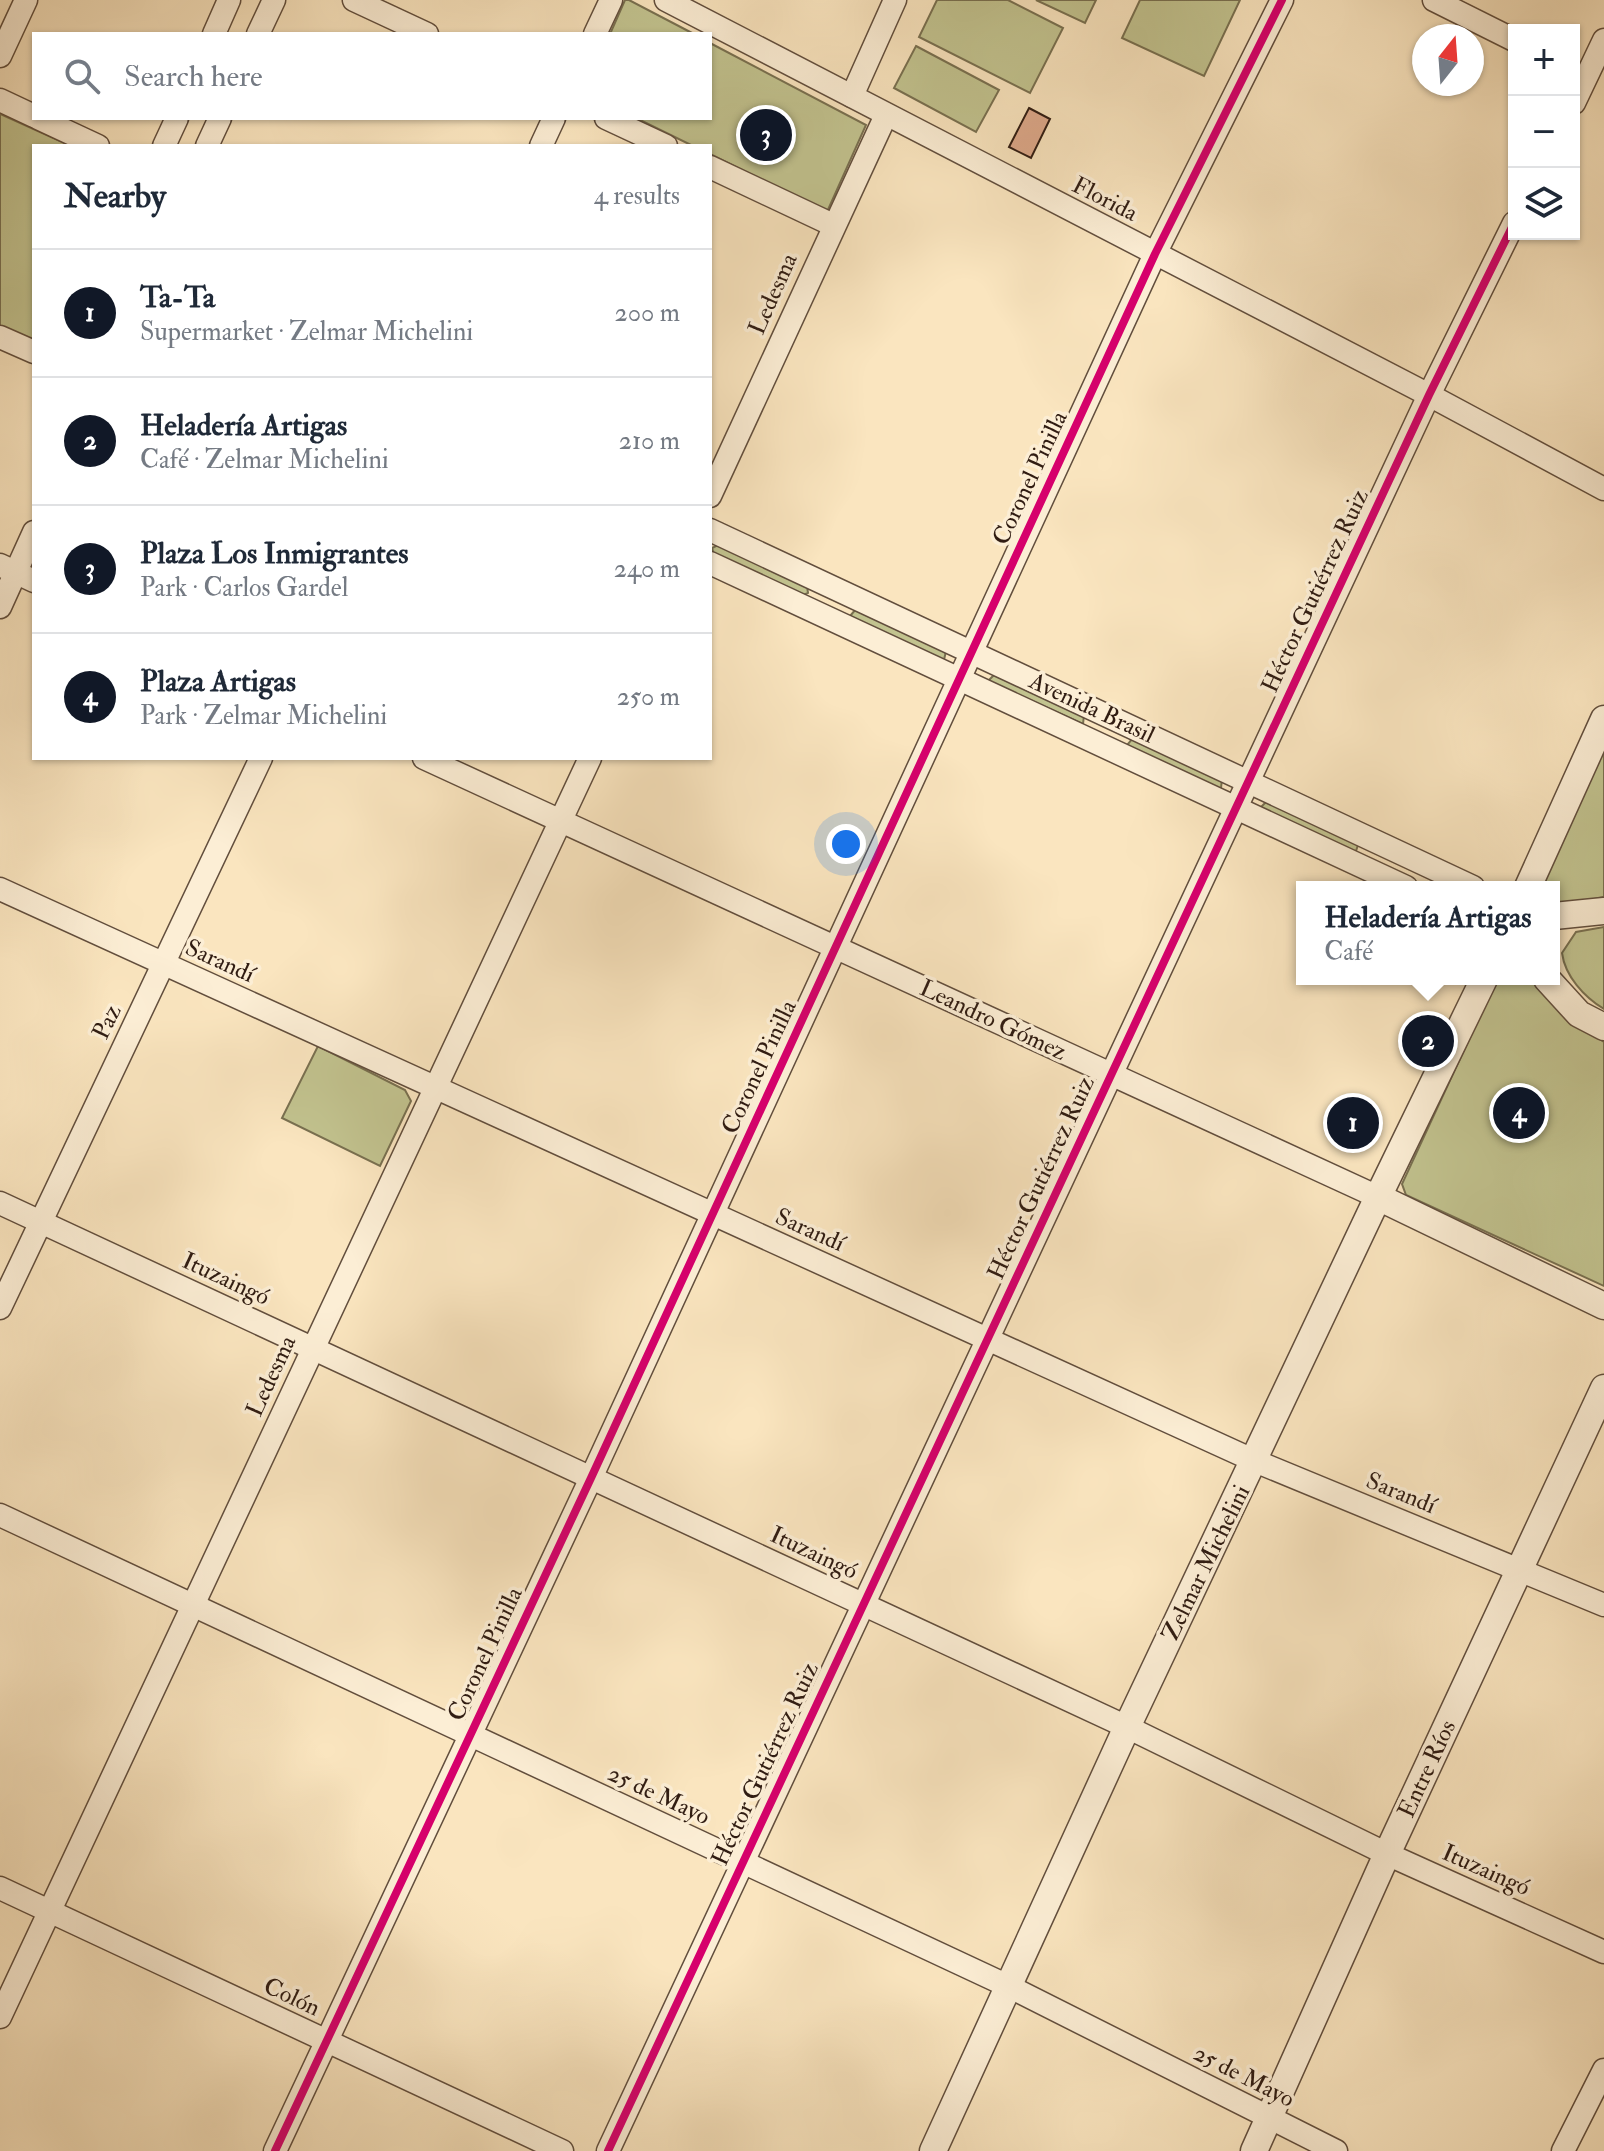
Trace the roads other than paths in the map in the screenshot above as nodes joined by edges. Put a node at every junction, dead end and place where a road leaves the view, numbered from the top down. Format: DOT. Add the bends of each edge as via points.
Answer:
graph roads {
  1 [pos="26,0"];
  2 [pos="229,0"];
  3 [pos="274,0"];
  4 [pos="354,0"];
  5 [pos="611,0"];
  6 [pos="666,0"];
  7 [pos="895,0"];
  8 [pos="1282,0"];
  9 [pos="1434,0"];
  10 [pos="215,32"];
  11 [pos="259,32"];
  12 [pos="423,32"];
  13 [pos="596,32"];
  14 [pos="1508,37"];
  15 [pos="1604,40"];
  16 [pos="0,56"];
  17 [pos="1588,77"];
  18 [pos="852,96"];
  19 [pos="1578,96"];
  20 [pos="0,100"];
  21 [pos="32,115"];
  22 [pos="886,115"];
  23 [pos="42,120"];
  24 [pos="176,120"];
  25 [pos="219,120"];
  26 [pos="553,120"];
  27 [pos="610,120"];
  28 [pos="94,144"];
  29 [pos="165,144"];
  30 [pos="208,144"];
  31 [pos="542,144"];
  32 [pos="662,144"];
  33 [pos="712,168"];
  34 [pos="833,225"];
  35 [pos="1508,235"];
  36 [pos="1155,254"];
  37 [pos="0,337"];
  38 [pos="32,351"];
  39 [pos="1429,395"];
  40 [pos="1604,489"];
  41 [pos="712,492"];
  42 [pos="712,531"];
  43 [pos="32,537"];
  44 [pos="712,564"];
  45 [pos="17,573"];
  46 [pos="0,607"];
  47 [pos="972,651"];
  48 [pos="959,680"];
  49 [pos="1604,719"];
  50 [pos="260,760"];
  51 [pos="428,760"];
  52 [pos="589,760"];
  53 [pos="1248,781"];
  54 [pos="1235,808"];
  55 [pos="561,820"];
  56 [pos="1393,881"];
  57 [pos="1460,881"];
  58 [pos="1531,881"];
  59 [pos="0,889"];
  60 [pos="1604,911"];
  61 [pos="1560,915"];
  62 [pos="836,947"];
  63 [pos="164,964"];
  64 [pos="1481,985"];
  65 [pos="1552,985"];
  66 [pos="1604,1027"];
  67 [pos="1112,1074"];
  68 [pos="436,1086"];
  69 [pos="1378,1197"];
  70 [pos="0,1203"];
  71 [pos="713,1214"];
  72 [pos="39,1221"];
  73 [pos="1604,1306"];
  74 [pos="0,1308"];
  75 [pos="988,1339"];
  76 [pos="313,1348"];
  77 [pos="1604,1388"];
  78 [pos="1255,1461"];
  79 [pos="591,1478"];
  80 [pos="0,1515"];
  81 [pos="1520,1570"];
  82 [pos="193,1604"];
  83 [pos="863,1604"];
  84 [pos="1604,1605"];
  85 [pos="1127,1727"];
  86 [pos="469,1735"];
  87 [pos="1387,1854"];
  88 [pos="741,1862"];
  89 [pos="0,1888"];
  90 [pos="49,1911"];
  91 [pos="1604,1952"];
  92 [pos="1008,1986"];
  93 [pos="0,2017"];
  94 [pos="326,2042"];
  95 [pos="1604,2070"];
  96 [pos="1269,2118"];
  97 [pos="275,2151"];
  98 [pos="562,2151"];
  99 [pos="608,2151"];
  100 [pos="933,2151"];
  101 [pos="1254,2151"];
  102 [pos="1336,2151"];
  103 [pos="1563,2151"];
  1 -- 16 [label="street"];
  2 -- 10 [label="street"];
  3 -- 11 [label="street"];
  4 -- 12 [label="street"];
  5 -- 13 [label="street"];
  6 -- 18 [label="street, Florida"];
  7 -- 18 [label="street"];
  8 -- 36 [label="street, Coronel Pinilla"];
  9 -- 14 [label="street"];
  15 -- 17 [label="street"];
  17 -- 19 [label="street"];
  18 -- 22 [label="street, Florida"];
  20 -- 21 [label="street"];
  22 -- 34 [label="street, Ledesma"];
  22 -- 36 [label="street, Florida"];
  23 -- 28 [label="street"];
  24 -- 29 [label="street"];
  25 -- 30 [label="street"];
  26 -- 31 [label="street"];
  27 -- 32 [label="street"];
  33 -- 34 [label="street"];
  34 -- 41 [label="street, Ledesma"];
  35 -- 39 [label="street, Héctor Gutiérrez Ruiz"];
  36 -- 39 [label="street, Florida"];
  36 -- 47 [label="street, Coronel Pinilla"];
  37 -- 38 [label="street"];
  39 -- 40 [label="street, Florida"];
  39 -- 53 [label="street, Héctor Gutiérrez Ruiz"];
  42 -- 47 [label="street, Avenida Brasil"];
  43 -- 45 [label="street"];
  44 -- 48 [label="street, Avenida Brasil"];
  45 -- 46 [label="street"];
  47 -- 48 [label="street, Coronel Pinilla"];
  47 -- 53 [label="street, Avenida Brasil"];
  48 -- 54 [label="street, Avenida Brasil"];
  48 -- 62 [label="street, Coronel Pinilla"];
  49 -- 58 [label="street"];
  50 -- 63 [label="street, Paz"];
  51 -- 55 [label="street, Leandro Gómez"];
  52 -- 55 [label="street, Ledesma"];
  53 -- 54 [label="street, Héctor Gutiérrez Ruiz"];
  53 -- 57 [label="street, Avenida Brasil"];
  54 -- 56 [label="street, Avenida Brasil"];
  54 -- 67 [label="street, Héctor Gutiérrez Ruiz"];
  55 -- 62 [label="street, Leandro Gómez"];
  55 -- 68 [label="street, Ledesma"];
  59 -- 63 [label="street, Sarandí"];
  60 -- 61 [label="street"];
  62 -- 67 [label="street, Leandro Gómez"];
  62 -- 71 [label="street, Coronel Pinilla"];
  63 -- 68 [label="street, Sarandí"];
  63 -- 72 [label="street, Paz"];
  64 -- 69 [label="street, Zelmar Michelini"];
  65 -- 66 [label="street" via="1579,1014"];
  67 -- 69 [label="street, Leandro Gómez"];
  67 -- 75 [label="street, Héctor Gutiérrez Ruiz"];
  68 -- 71 [label="street, Sarandí"];
  68 -- 76 [label="street, Ledesma"];
  69 -- 73 [label="street, Leandro Gómez"];
  69 -- 78 [label="street, Zelmar Michelini"];
  70 -- 72 [label="street, Ituzaingó"];
  71 -- 75 [label="street, Sarandí"];
  71 -- 79 [label="street, Coronel Pinilla"];
  72 -- 74 [label="street, Paz"];
  72 -- 76 [label="street, Ituzaingó"];
  75 -- 78 [label="street, Sarandí"];
  75 -- 83 [label="street, Héctor Gutiérrez Ruiz"];
  76 -- 79 [label="street, Ituzaingó"];
  76 -- 82 [label="street, Ledesma"];
  77 -- 81 [label="street, Entre Ríos"];
  78 -- 81 [label="street, Sarandí"];
  78 -- 85 [label="street, Zelmar Michelini"];
  79 -- 83 [label="street, Ituzaingó"];
  79 -- 86 [label="street, Coronel Pinilla"];
  80 -- 82 [label="street, 25 de Mayo"];
  81 -- 84 [label="street, Sarandí"];
  81 -- 87 [label="street, Entre Ríos"];
  82 -- 86 [label="street, 25 de Mayo"];
  82 -- 90 [label="street, Ledesma"];
  83 -- 85 [label="street, Ituzaingó"];
  83 -- 88 [label="street, Héctor Gutiérrez Ruiz"];
  85 -- 87 [label="street, Ituzaingó"];
  85 -- 92 [label="street, Zelmar Michelini"];
  86 -- 88 [label="street, 25 de Mayo"];
  86 -- 94 [label="street, Coronel Pinilla"];
  87 -- 91 [label="street, Ituzaingó"];
  87 -- 96 [label="street, Entre Ríos"];
  88 -- 92 [label="street, 25 de Mayo"];
  88 -- 99 [label="street, Héctor Gutiérrez Ruiz"];
  89 -- 90 [label="street, Colón"];
  90 -- 93 [label="street, Ledesma"];
  90 -- 94 [label="street, Colón"];
  92 -- 96 [label="street, 25 de Mayo"];
  92 -- 100 [label="street, Zelmar Michelini"];
  94 -- 97 [label="street, Coronel Pinilla"];
  94 -- 98 [label="street, Colón"];
  95 -- 103 [label="street"];
  96 -- 101 [label="street, Entre Ríos"];
  96 -- 102 [label="street, 25 de Mayo"];
}
